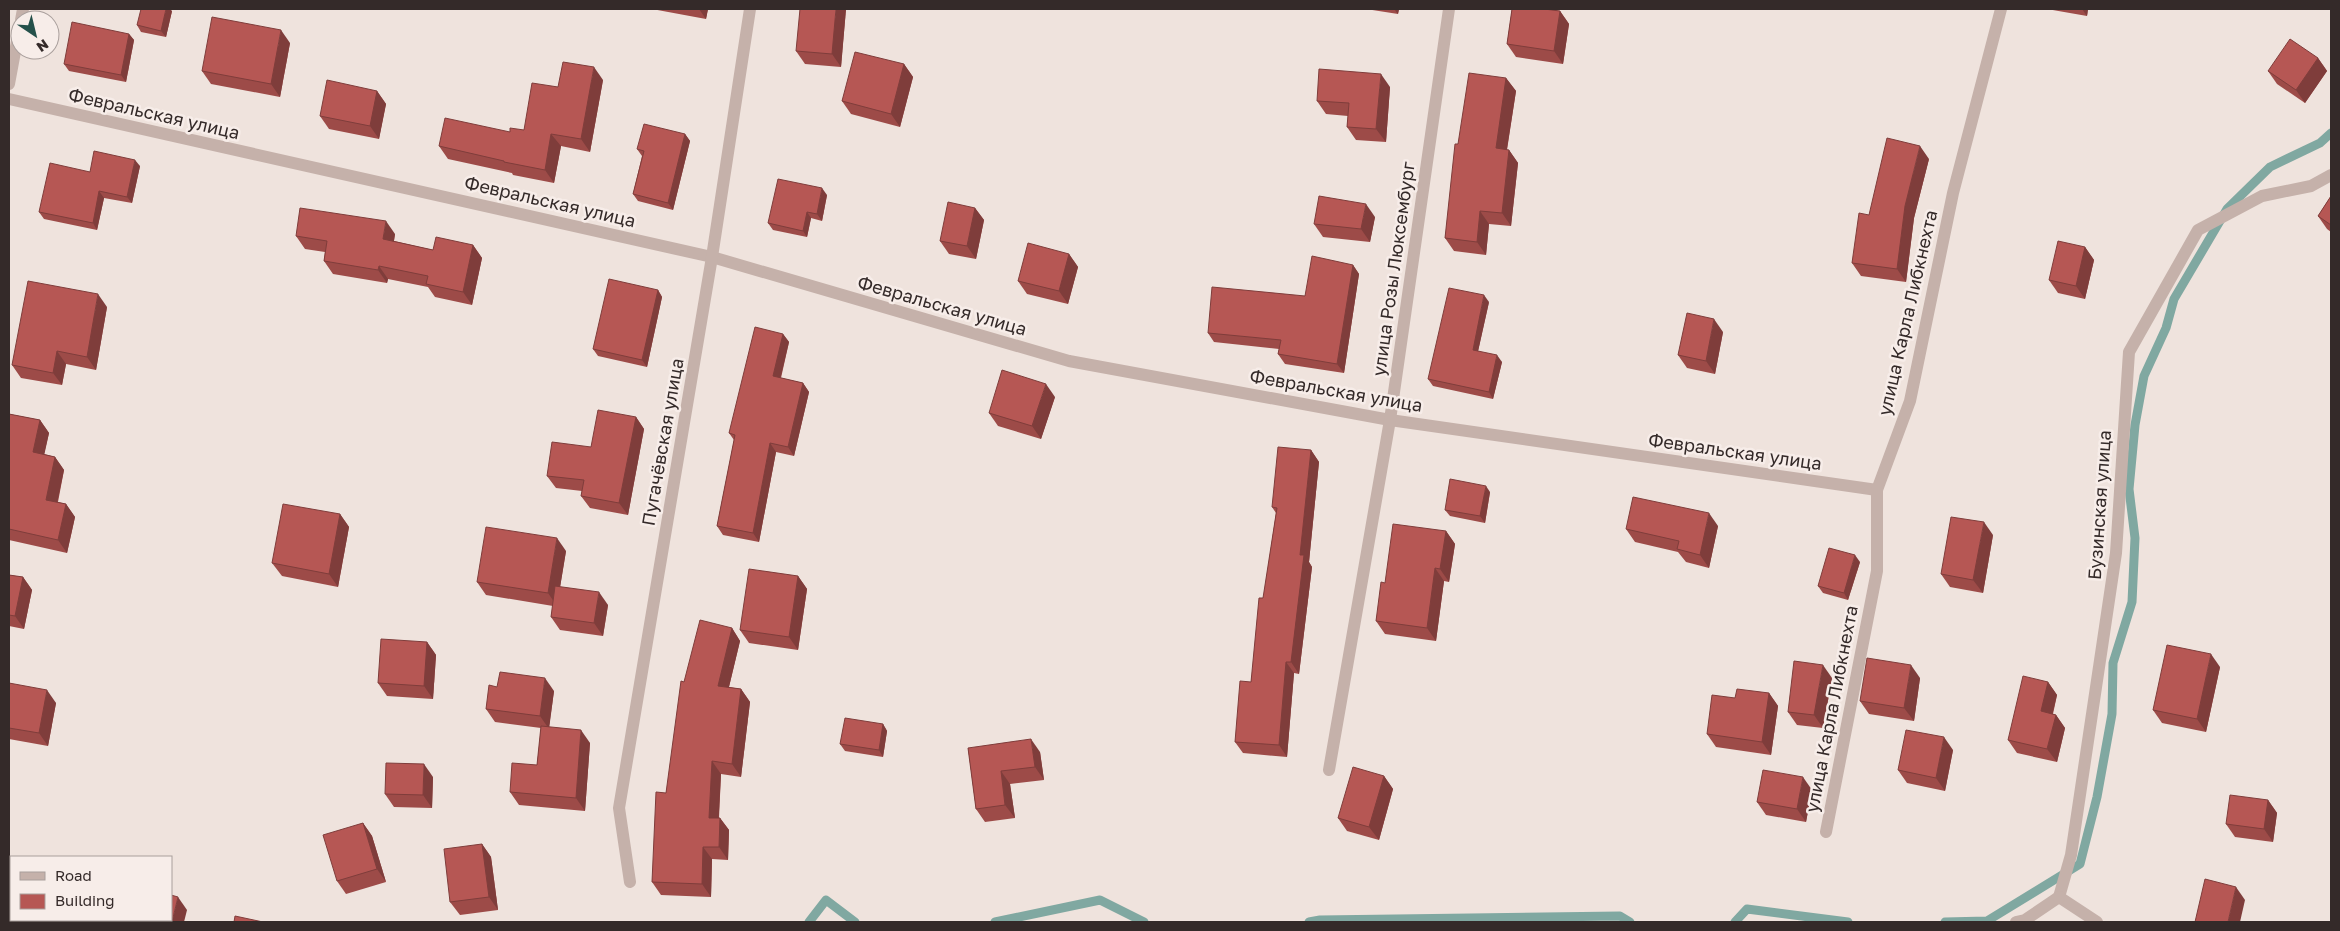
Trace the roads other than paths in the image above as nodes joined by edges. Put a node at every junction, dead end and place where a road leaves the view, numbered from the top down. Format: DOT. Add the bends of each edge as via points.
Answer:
graph roads {
  1 [pos="750,9"];
  2 [pos="1449,9"];
  3 [pos="2001,9"];
  4 [pos="13,60"];
  5 [pos="9,84"];
  6 [pos="9,99"];
  7 [pos="2331,175"];
  8 [pos="712,257"];
  9 [pos="1390,420"];
  10 [pos="1877,490"];
  11 [pos="1329,770"];
  12 [pos="1826,832"];
  13 [pos="630,882"];
  14 [pos="2059,897"];
  15 [pos="2016,922"];
  16 [pos="2096,922"];
  1 -- 8 [label="street, Пугачёвская улица"];
  2 -- 9 [label="street, улица Розы Люксембург"];
  3 -- 10 [label="street, улица Карла Либкнехта" via="1953,193 1910,401"];
  4 -- 5 [label="street"];
  6 -- 8 [label="street, Февральская улица"];
  7 -- 14 [label="street, Бузинская улица" via="2311,186 2262,196 2198,230 2128,352 2116,553 2071,854"];
  8 -- 9 [label="street, Февральская улица" via="1069,361"];
  8 -- 13 [label="street, Пугачёвская улица" via="619,808"];
  9 -- 10 [label="street, Февральская улица"];
  9 -- 11 [label="street, улица Розы Люксембург"];
  10 -- 12 [label="street, улица Карла Либкнехта" via="1877,571"];
  14 -- 15 [label="street" via="2025,920"];
  14 -- 16 [label="street"];
}
